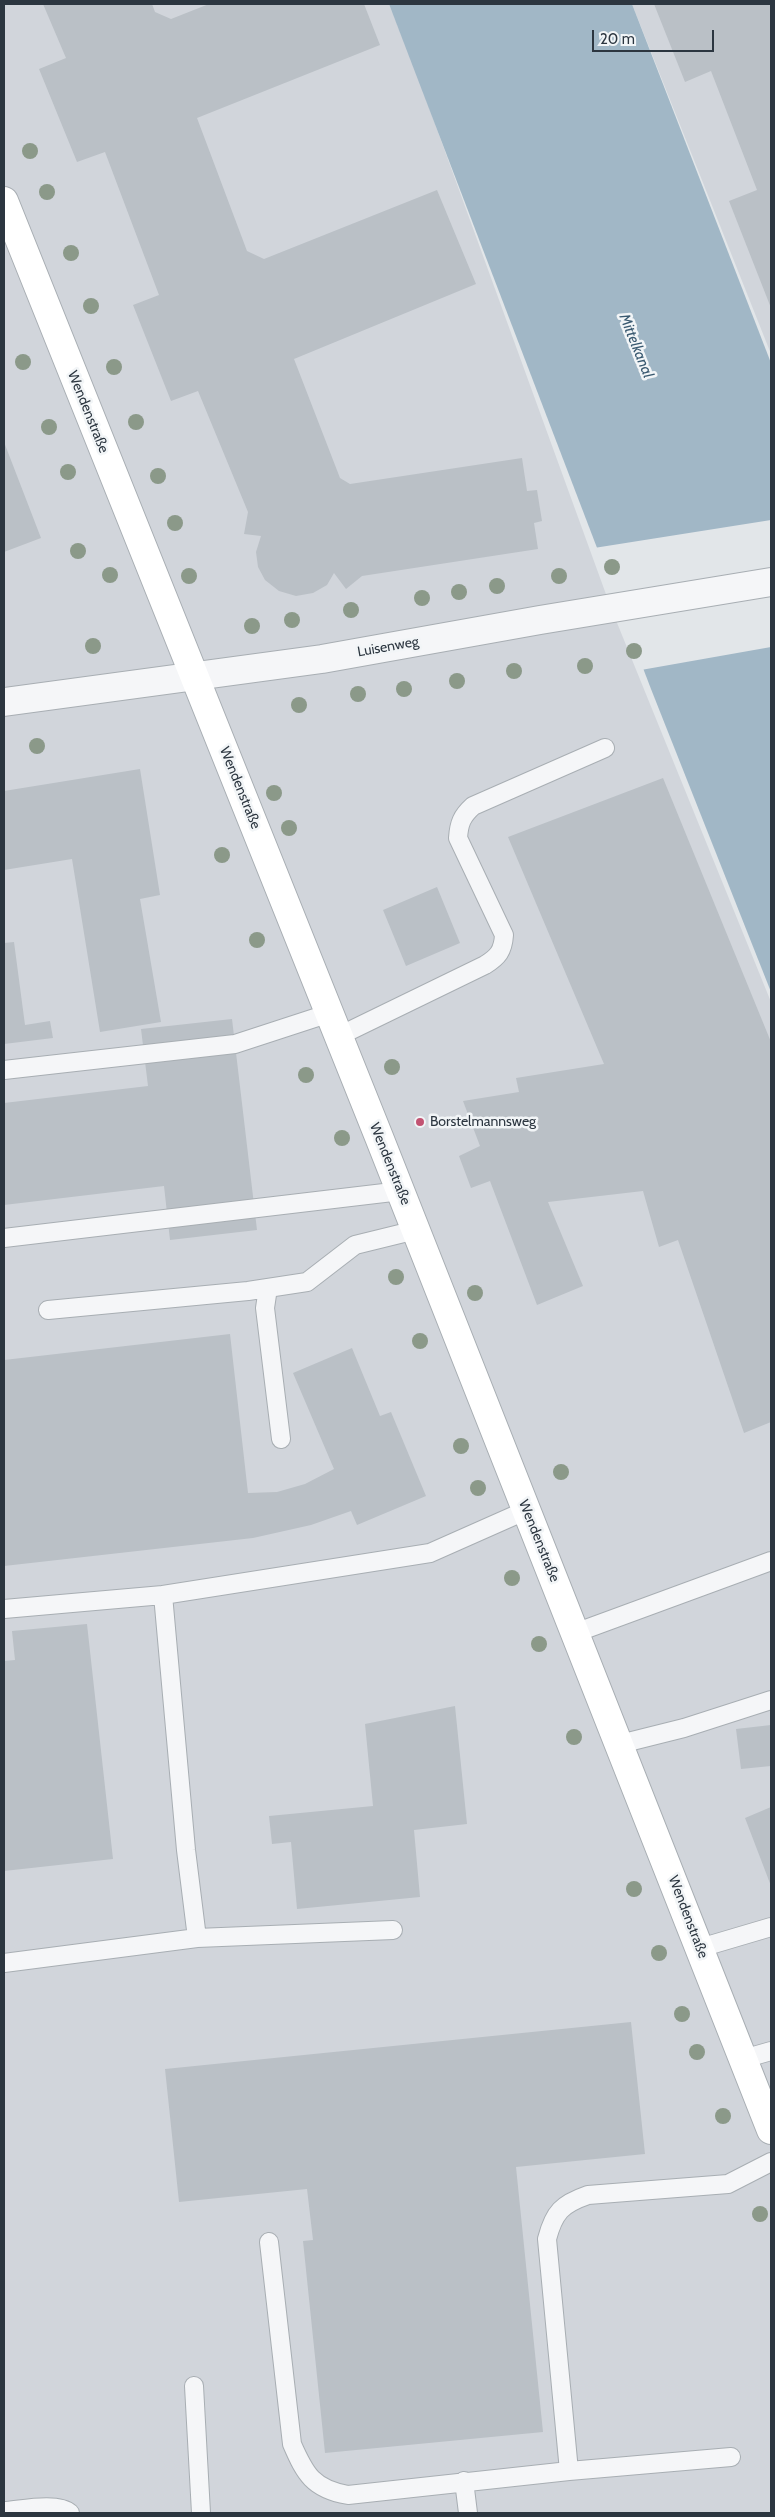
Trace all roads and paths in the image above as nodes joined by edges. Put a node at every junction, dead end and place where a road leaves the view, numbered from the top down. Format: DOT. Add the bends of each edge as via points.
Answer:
graph roads {
  1 [pos="4,201"];
  2 [pos="771,582"];
  3 [pos="195,676"];
  4 [pos="4,702"];
  5 [pos="605,748"];
  6 [pos="334,1024"];
  7 [pos="4,1070"];
  8 [pos="400,1191"];
  9 [pos="416,1230"];
  10 [pos="4,1238"];
  11 [pos="268,1288"];
  12 [pos="48,1310"];
  13 [pos="281,1439"];
  14 [pos="526,1510"];
  15 [pos="771,1561"];
  16 [pos="163,1595"];
  17 [pos="4,1609"];
  18 [pos="576,1633"];
  19 [pos="771,1700"];
  20 [pos="620,1744"];
  21 [pos="771,1927"];
  22 [pos="393,1930"];
  23 [pos="197,1938"];
  24 [pos="700,1948"];
  25 [pos="4,1963"];
  26 [pos="771,2052"];
  27 [pos="743,2059"];
  28 [pos="771,2130"];
  29 [pos="771,2162"];
  30 [pos="269,2242"];
  31 [pos="194,2386"];
  32 [pos="731,2456"];
  33 [pos="569,2471"];
  34 [pos="464,2481"];
  35 [pos="4,2511"];
  36 [pos="70,2513"];
  37 [pos="201,2513"];
  38 [pos="468,2513"];
  1 -- 3 [label="street, Wendenstraße"];
  2 -- 3 [label="street, Luisenweg" via="322,659"];
  3 -- 4 [label="street, Luisenweg"];
  3 -- 6 [label="street, Wendenstraße"];
  5 -- 6 [label="lane" via="473,806 463,814 458,838 504,934 498,957"];
  6 -- 7 [label="lane" via="235,1044"];
  6 -- 8 [label="street, Wendenstraße"];
  8 -- 9 [label="street, Wendenstraße"];
  8 -- 10 [label="lane"];
  9 -- 11 [label="lane" via="354,1246 307,1282"];
  9 -- 14 [label="street, Wendenstraße"];
  11 -- 12 [label="lane"];
  11 -- 13 [label="lane" via="265,1308"];
  14 -- 16 [label="lane" via="430,1552"];
  14 -- 18 [label="street, Wendenstraße"];
  15 -- 18 [label="lane"];
  16 -- 17 [label="lane"];
  16 -- 23 [label="lane"];
  18 -- 20 [label="street, Wendenstraße"];
  19 -- 20 [label="lane" via="684,1728"];
  20 -- 24 [label="street, Wendenstraße"];
  21 -- 24 [label="lane"];
  22 -- 23 [label="lane"];
  23 -- 25 [label="lane"];
  24 -- 27 [label="street, Wendenstraße"];
  26 -- 27 [label="lane"];
  27 -- 28 [label="street, Wendenstraße"];
  29 -- 33 [label="lane" via="728,2184 588,2195 560,2209 551,2221 547,2239"];
  30 -- 34 [label="lane" via="292,2444 301,2466 313,2481 329,2492 348,2495"];
  31 -- 37 [label="lane"];
  32 -- 33 [label="lane"];
  33 -- 34 [label="lane"];
  34 -- 38 [label="lane"];
  35 -- 36 [label="lane" via="53,2507"];
}
